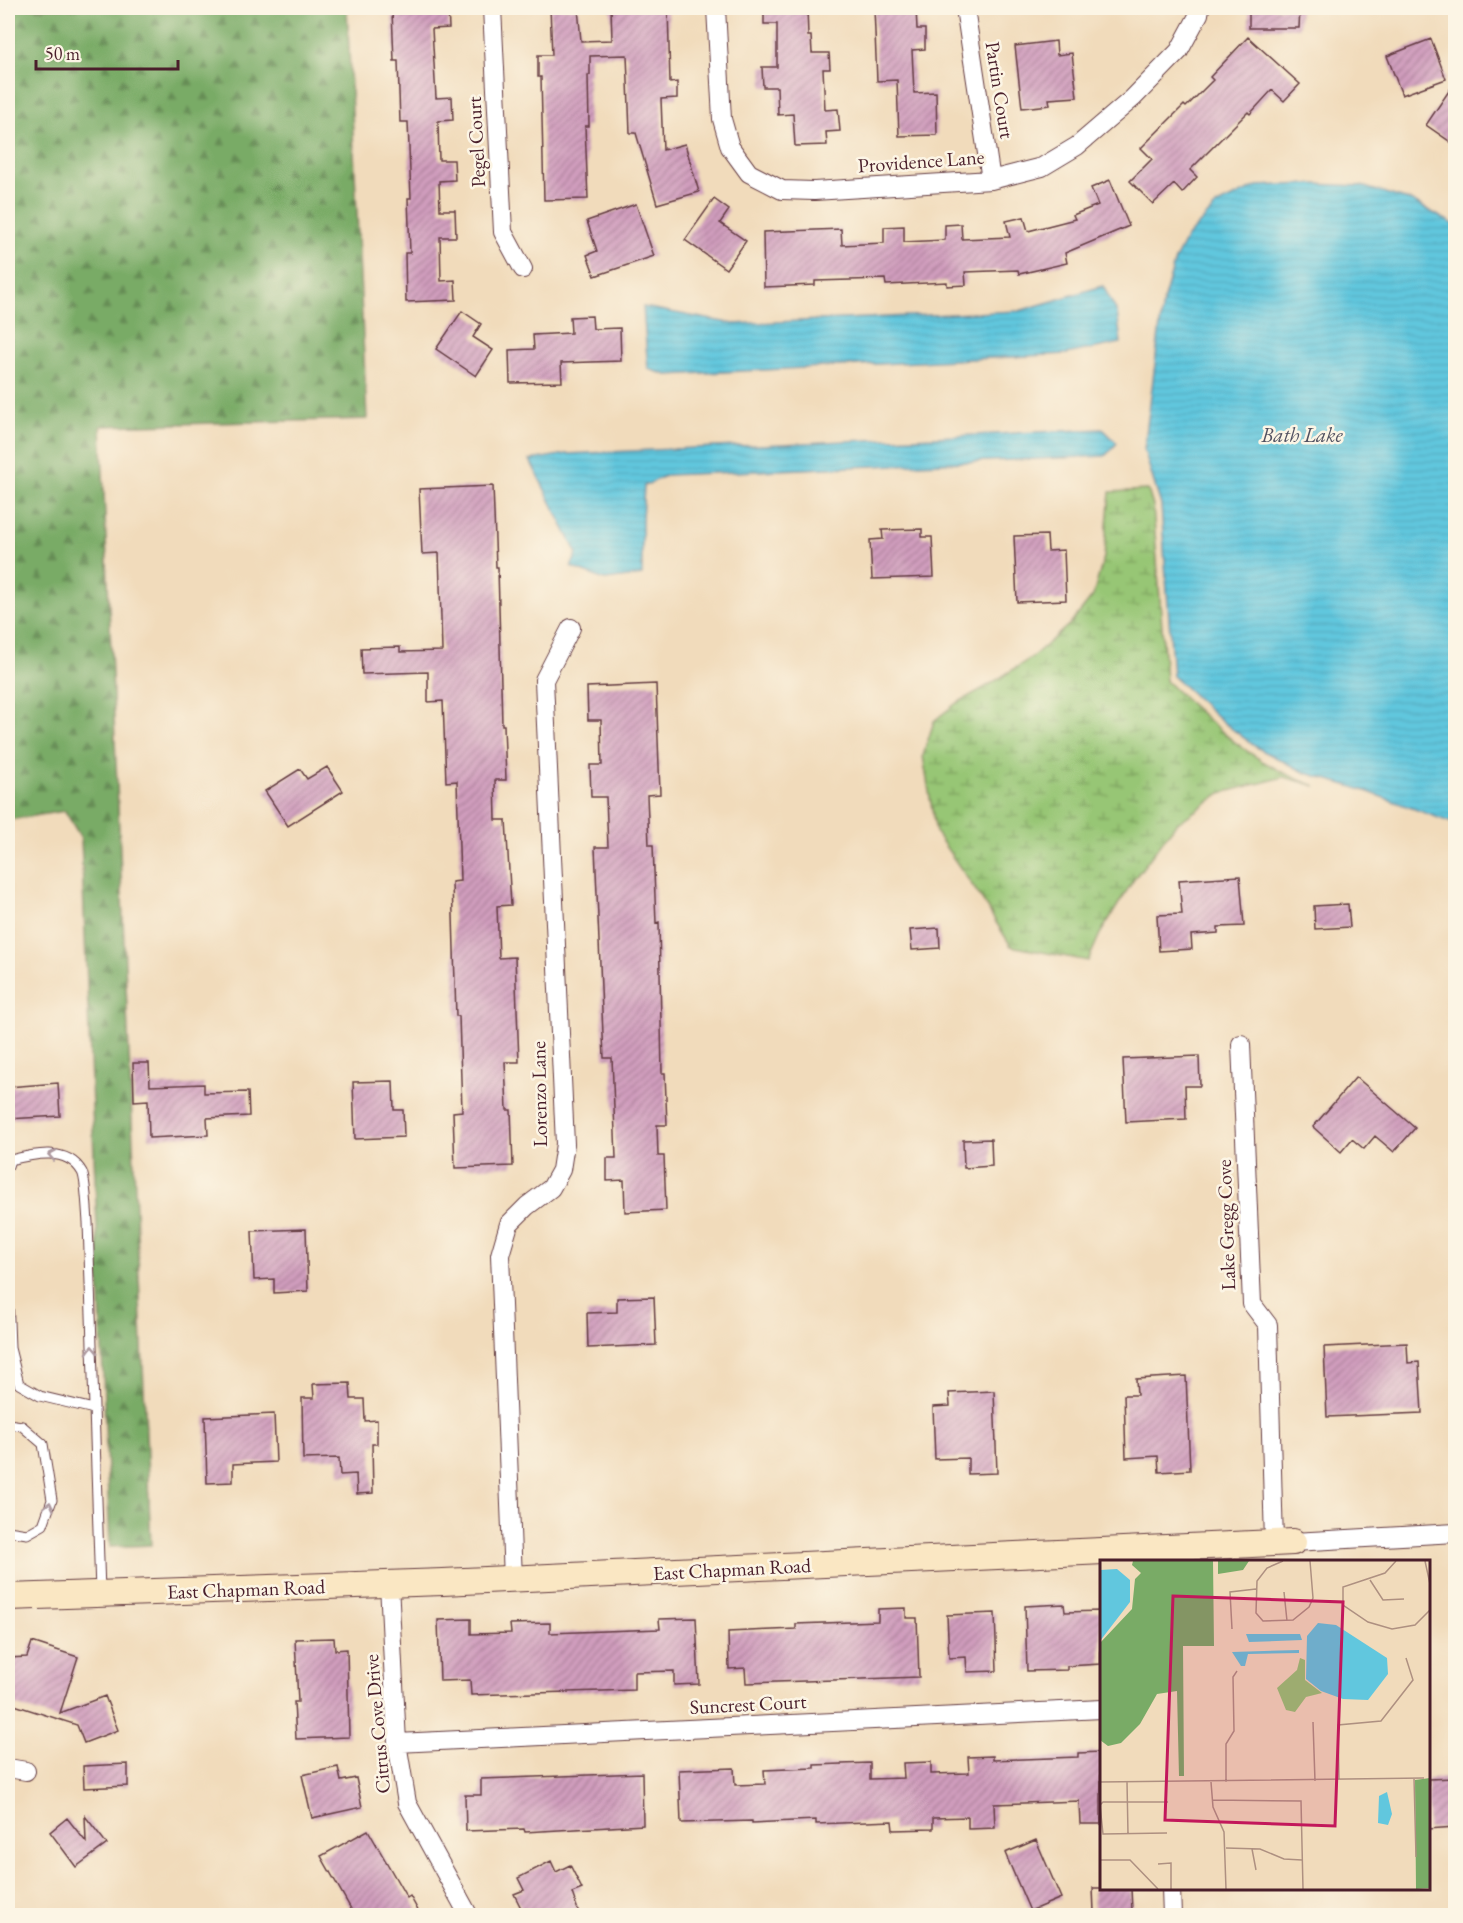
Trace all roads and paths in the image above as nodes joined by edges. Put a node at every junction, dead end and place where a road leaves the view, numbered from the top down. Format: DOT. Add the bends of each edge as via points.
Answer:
graph roads {
  1 [pos="492,8"];
  2 [pos="716,8"];
  3 [pos="965,8"];
  4 [pos="1200,8"];
  5 [pos="991,180"];
  6 [pos="523,269"];
  7 [pos="571,628"];
  8 [pos="1241,1044"];
  9 [pos="8,1162"];
  10 [pos="8,1294"];
  11 [pos="94,1409"];
  12 [pos="8,1424"];
  13 [pos="8,1531"];
  14 [pos="1455,1533"];
  15 [pos="1284,1542"];
  16 [pos="513,1579"];
  17 [pos="389,1584"];
  18 [pos="100,1594"];
  19 [pos="8,1597"];
  20 [pos="1100,1709"];
  21 [pos="398,1743"];
  22 [pos="8,1768"];
  23 [pos="26,1771"];
  24 [pos="1171,1890"];
  25 [pos="469,1916"];
  26 [pos="1172,1916"];
  1 -- 6 [label="street, Pegel Court" via="503,231"];
  2 -- 5 [label="street, Providence Lane" via="722,119 730,147 749,173 782,190 814,191"];
  3 -- 5 [label="street, Partin Court"];
  4 -- 5 [label="street, Providence Lane" via="1179,51 1133,99 1077,146 1042,167"];
  7 -- 16 [label="street, Lorenzo Lane" via="544,680 565,1144 561,1170 551,1188 509,1224 500,1255"];
  8 -- 15 [label="street, Lake Gregg Cove" via="1252,1304 1268,1325"];
  11 -- 9 [label="lane, one-way" via="83,1173 69,1158 40,1153"];
  10 -- 11 [label="lane" via="10,1348 19,1384 40,1396"];
  11 -- 18 [label="lane"];
  13 -- 12 [label="lane, one-way" via="27,1534 43,1525 52,1500 43,1444 22,1426"];
  14 -- 15 [label="street, East Chapman Road"];
  15 -- 16 [label="street, East Chapman Road"];
  16 -- 17 [label="street, East Chapman Road"];
  17 -- 18 [label="street, East Chapman Road"];
  17 -- 21 [label="street, Citrus Cove Drive"];
  18 -- 19 [label="street, East Chapman Road"];
  20 -- 21 [label="street, Suncrest Court"];
  21 -- 25 [label="street, Citrus Cove Drive" via="407,1803"];
  22 -- 23 [label="street"];
  24 -- 26 [label="street"];
}
